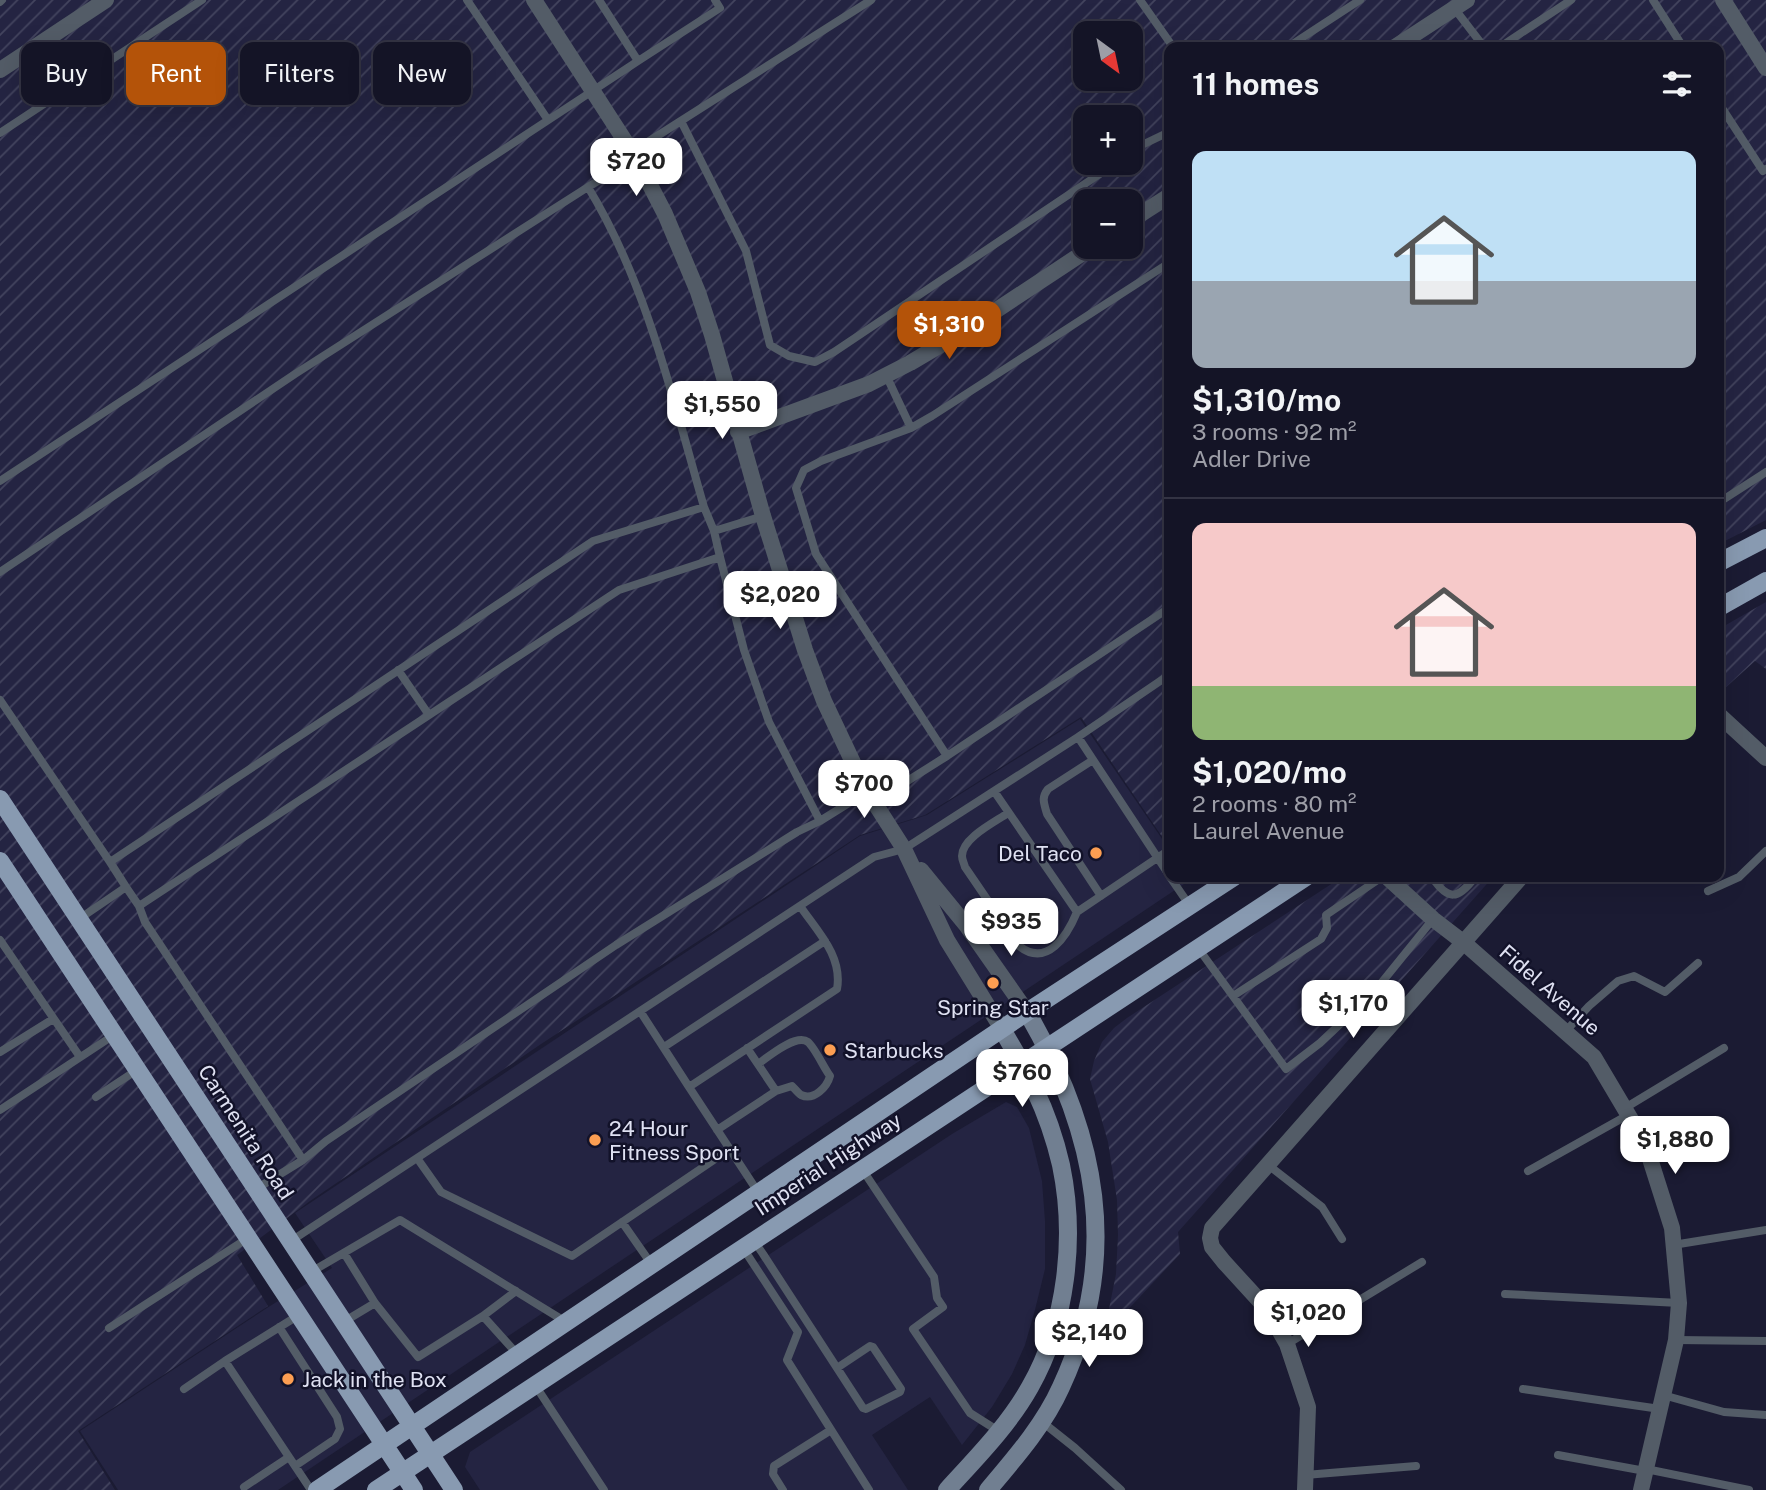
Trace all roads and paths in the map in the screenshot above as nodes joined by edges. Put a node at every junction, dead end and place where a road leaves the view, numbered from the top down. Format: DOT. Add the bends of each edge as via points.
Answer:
graph roads {
  1 [pos="106,0"];
  2 [pos="202,0"];
  3 [pos="467,0"];
  4 [pos="534,0"];
  5 [pos="598,0"];
  6 [pos="715,0"];
  7 [pos="871,0"];
  8 [pos="1140,0"];
  9 [pos="1360,0"];
  10 [pos="1571,0"];
  11 [pos="1653,0"];
  12 [pos="1723,0"];
  13 [pos="1460,4"];
  14 [pos="1169,42"];
  15 [pos="1296,42"];
  16 [pos="1403,42"];
  17 [pos="1480,42"];
  18 [pos="1508,42"];
  19 [pos="1680,42"];
  20 [pos="638,61"];
  21 [pos="1766,68"];
  22 [pos="0,70"];
  23 [pos="593,90"];
  24 [pos="1724,111"];
  25 [pos="548,120"];
  26 [pos="681,121"];
  27 [pos="0,133"];
  28 [pos="1164,134"];
  29 [pos="1143,145"];
  30 [pos="634,155"];
  31 [pos="1765,173"];
  32 [pos="1098,175"];
  33 [pos="588,187"];
  34 [pos="1164,199"];
  35 [pos="1143,213"];
  36 [pos="1074,259"];
  37 [pos="1164,266"];
  38 [pos="886,375"];
  39 [pos="911,428"];
  40 [pos="738,432"];
  41 [pos="1766,472"];
  42 [pos="0,481"];
  43 [pos="1724,499"];
  44 [pos="704,508"];
  45 [pos="763,516"];
  46 [pos="713,531"];
  47 [pos="1766,538"];
  48 [pos="720,557"];
  49 [pos="1724,560"];
  50 [pos="0,572"];
  51 [pos="1766,581"];
  52 [pos="1724,605"];
  53 [pos="1164,611"];
  54 [pos="398,670"];
  55 [pos="1164,679"];
  56 [pos="0,700"];
  57 [pos="429,715"];
  58 [pos="1724,720"];
  59 [pos="1078,737"];
  60 [pos="947,756"];
  61 [pos="1766,758"];
  62 [pos="1093,760"];
  63 [pos="994,791"];
  64 [pos="871,797"];
  65 [pos="0,799"];
  66 [pos="1008,813"];
  67 [pos="820,821"];
  68 [pos="904,849"];
  69 [pos="1766,851"];
  70 [pos="1164,854"];
  71 [pos="1158,858"];
  72 [pos="0,861"];
  73 [pos="110,862"];
  74 [pos="1164,867"];
  75 [pos="1174,882"];
  76 [pos="1226,882"];
  77 [pos="1298,882"];
  78 [pos="1376,882"];
  79 [pos="1390,882"];
  80 [pos="1435,882"];
  81 [pos="1471,882"];
  82 [pos="1517,882"];
  83 [pos="126,887"];
  84 [pos="1707,891"];
  85 [pos="1101,896"];
  86 [pos="139,906"];
  87 [pos="800,906"];
  88 [pos="1190,906"];
  89 [pos="1077,912"];
  90 [pos="79,919"];
  91 [pos="1433,919"];
  92 [pos="0,940"];
  93 [pos="825,941"];
  94 [pos="1463,942"];
  95 [pos="1198,948"];
  96 [pos="1698,963"];
  97 [pos="1233,996"];
  98 [pos="640,1011"];
  99 [pos="1027,1012"];
  100 [pos="53,1019"];
  101 [pos="1002,1029"];
  102 [pos="1565,1032"];
  103 [pos="114,1035"];
  104 [pos="664,1047"];
  105 [pos="1048,1047"];
  106 [pos="747,1048"];
  107 [pos="1724,1048"];
  108 [pos="0,1052"];
  109 [pos="80,1058"];
  110 [pos="758,1063"];
  111 [pos="1021,1064"];
  112 [pos="137,1069"];
  113 [pos="689,1087"];
  114 [pos="776,1091"];
  115 [pos="96,1097"];
  116 [pos="0,1110"];
  117 [pos="1627,1111"];
  118 [pos="717,1130"];
  119 [pos="730,1149"];
  120 [pos="416,1158"];
  121 [pos="303,1160"];
  122 [pos="1268,1165"];
  123 [pos="863,1169"];
  124 [pos="1528,1171"];
  125 [pos="257,1189"];
  126 [pos="759,1193"];
  127 [pos="622,1222"];
  128 [pos="1766,1230"];
  129 [pos="248,1238"];
  130 [pos="1342,1239"];
  131 [pos="291,1241"];
  132 [pos="749,1244"];
  133 [pos="1673,1245"];
  134 [pos="344,1253"];
  135 [pos="1422,1262"];
  136 [pos="652,1265"];
  137 [pos="311,1272"];
  138 [pos="516,1291"];
  139 [pos="1505,1294"];
  140 [pos="375,1303"];
  141 [pos="1679,1303"];
  142 [pos="299,1315"];
  143 [pos="483,1316"];
  144 [pos="344,1322"];
  145 [pos="567,1323"];
  146 [pos="279,1327"];
  147 [pos="109,1328"];
  148 [pos="1676,1339"];
  149 [pos="1766,1342"];
  150 [pos="1287,1344"];
  151 [pos="518,1356"];
  152 [pos="225,1361"];
  153 [pos="837,1368"];
  154 [pos="535,1385"];
  155 [pos="184,1389"];
  156 [pos="1523,1389"];
  157 [pos="1661,1402"];
  158 [pos="1766,1415"];
  159 [pos="1041,1421"];
  160 [pos="413,1427"];
  161 [pos="831,1430"];
  162 [pos="1000,1432"];
  163 [pos="385,1446"];
  164 [pos="430,1454"];
  165 [pos="1558,1455"];
  166 [pos="289,1457"];
  167 [pos="295,1466"];
  168 [pos="1416,1466"];
  169 [pos="1646,1470"];
  170 [pos="402,1472"];
  171 [pos="1305,1483"];
  172 [pos="243,1489"];
  173 [pos="311,1490"];
  174 [pos="317,1490"];
  175 [pos="376,1490"];
  176 [pos="414,1490"];
  177 [pos="454,1490"];
  178 [pos="604,1490"];
  179 [pos="783,1490"];
  180 [pos="869,1490"];
  181 [pos="947,1490"];
  182 [pos="988,1490"];
  183 [pos="1121,1490"];
  184 [pos="1641,1490"];
  185 [pos="1749,1490"];
  1 -- 22 [label="street"];
  2 -- 27 [label="lane"];
  3 -- 25 [label="lane"];
  4 -- 23 [label="street"];
  5 -- 20 [label="lane"];
  6 -- 20 [label="lane" via="720,8"];
  7 -- 26 [label="lane"];
  8 -- 14 [label="lane"];
  9 -- 15 [label="lane"];
  10 -- 18 [label="lane"];
  11 -- 19 [label="lane"];
  12 -- 21 [label="street"];
  13 -- 16 [label="street"];
  13 -- 17 [label="lane"];
  20 -- 23 [label="lane"];
  23 -- 25 [label="lane"];
  23 -- 30 [label="street"];
  24 -- 31 [label="lane"];
  25 -- 42 [label="lane"];
  26 -- 30 [label="lane"];
  26 -- 32 [label="lane" via="746,251 770,345 789,356 815,362"];
  28 -- 29 [label="lane"];
  30 -- 33 [label="lane"];
  30 -- 40 [label="street" via="698,292"];
  33 -- 44 [label="lane" via="638,291"];
  33 -- 50 [label="lane" via="295,374"];
  34 -- 35 [label="street"];
  36 -- 38 [label="street" via="971,327"];
  37 -- 39 [label="lane"];
  38 -- 39 [label="lane"];
  38 -- 40 [label="street"];
  39 -- 60 [label="lane" via="821,461 804,470 796,488 816,554"];
  40 -- 45 [label="street"];
  41 -- 43 [label="lane"];
  44 -- 46 [label="lane"];
  44 -- 54 [label="lane" via="593,541"];
  45 -- 46 [label="lane"];
  45 -- 64 [label="street" via="824,701"];
  46 -- 48 [label="lane"];
  47 -- 49 [label="main road"];
  48 -- 57 [label="lane" via="619,590"];
  48 -- 67 [label="lane" via="769,722"];
  51 -- 52 [label="main road"];
  53 -- 60 [label="lane"];
  54 -- 57 [label="lane"];
  54 -- 73 [label="lane"];
  55 -- 59 [label="lane"];
  56 -- 73 [label="lane"];
  57 -- 86 [label="lane"];
  58 -- 61 [label="street"];
  59 -- 62 [label="lane"];
  59 -- 63 [label="lane"];
  60 -- 64 [label="lane"];
  62 -- 71 [label="lane"];
  62 -- 85 [label="lane" via="1048,789 1044,803"];
  63 -- 66 [label="lane"];
  63 -- 68 [label="lane"];
  64 -- 67 [label="lane"];
  64 -- 68 [label="street"];
  65 -- 90 [label="main road, Carmenita Road"];
  66 -- 89 [label="lane"];
  66 -- 89 [label="lane" via="970,839 962,856 1019,946 1041,954 1053,949 1071,928"];
  67 -- 121 [label="lane" via="616,944"];
  68 -- 87 [label="lane" via="874,857"];
  68 -- 99 [label="street" via="966,925"];
  68 -- 101 [label="street" via="947,940"];
  69 -- 84 [label="lane" via="1739,877"];
  70 -- 71 [label="lane"];
  71 -- 74 [label="lane"];
  71 -- 85 [label="lane"];
  72 -- 103 [label="main road"];
  73 -- 83 [label="lane"];
  75 -- 88 [label="lane"];
  76 -- 88 [label="main road, Imperial Highway"];
  77 -- 95 [label="main road, Imperial Highway"];
  78 -- 97 [label="lane" via="1326,915 1327,928 1321,939"];
  79 -- 91 [label="street, Fidel Avenue"];
  80 -- 81 [label="lane" via="1450,894"];
  82 -- 94 [label="street"];
  83 -- 86 [label="lane"];
  83 -- 90 [label="lane"];
  85 -- 89 [label="lane"];
  86 -- 121 [label="lane" via="145,922"];
  87 -- 93 [label="lane"];
  87 -- 98 [label="lane"];
  88 -- 99 [label="main road, Imperial Highway"];
  90 -- 125 [label="main road, Carmenita Road"];
  91 -- 94 [label="street, Fidel Avenue"];
  91 -- 97 [label="lane" via="1374,992 1286,1069"];
  92 -- 100 [label="lane"];
  93 -- 104 [label="lane"];
  93 -- 106 [label="lane" via="839,976 837,989"];
  94 -- 102 [label="street, Fidel Avenue"];
  94 -- 122 [label="street"];
  95 -- 97 [label="lane"];
  95 -- 105 [label="main road, Imperial Highway"];
  96 -- 102 [label="lane" via="1665,992 1634,976 1618,981"];
  98 -- 104 [label="lane"];
  98 -- 120 [label="lane"];
  99 -- 101 [label="main road, Imperial Highway"];
  99 -- 105 [label="main road"];
  100 -- 108 [label="lane"];
  100 -- 109 [label="lane"];
  101 -- 111 [label="main road"];
  101 -- 126 [label="main road, Imperial Highway"];
  102 -- 117 [label="street, Fidel Avenue" via="1594,1057"];
  103 -- 109 [label="lane"];
  103 -- 112 [label="main road"];
  104 -- 113 [label="lane"];
  105 -- 111 [label="main road, Imperial Highway"];
  105 -- 159 [label="main road" via="1077,1120 1091,1175 1096,1256 1082,1331 1061,1388"];
  106 -- 110 [label="lane"];
  106 -- 113 [label="lane"];
  107 -- 117 [label="lane"];
  109 -- 116 [label="lane"];
  110 -- 114 [label="lane"];
  110 -- 114 [label="lane" via="794,1040 802,1040 809,1043 830,1076 828,1085 807,1097 792,1086"];
  111 -- 123 [label="main road, Imperial Highway"];
  111 -- 162 [label="main road" via="1034,1087 1061,1165 1067,1257 1050,1343 1031,1385"];
  112 -- 115 [label="lane"];
  112 -- 129 [label="main road"];
  113 -- 118 [label="lane"];
  114 -- 118 [label="lane"];
  117 -- 124 [label="lane"];
  117 -- 133 [label="street, Fidel Avenue" via="1645,1143 1672,1228"];
  118 -- 119 [label="lane"];
  119 -- 126 [label="lane"];
  119 -- 127 [label="lane"];
  120 -- 127 [label="lane" via="441,1192 572,1256"];
  120 -- 131 [label="lane"];
  121 -- 125 [label="lane"];
  122 -- 130 [label="lane" via="1322,1207"];
  122 -- 150 [label="street" via="1212,1228 1210,1238 1224,1262 1267,1309"];
  123 -- 132 [label="main road, Imperial Highway"];
  123 -- 162 [label="lane" via="934,1277 943,1307 913,1329 970,1413"];
  125 -- 131 [label="main road, Carmenita Road"];
  126 -- 136 [label="main road, Imperial Highway"];
  127 -- 136 [label="lane"];
  128 -- 133 [label="lane"];
  129 -- 142 [label="main road"];
  129 -- 147 [label="lane"];
  131 -- 137 [label="main road, Carmenita Road"];
  132 -- 153 [label="lane"];
  132 -- 154 [label="main road, Imperial Highway"];
  132 -- 161 [label="lane" via="798,1332 787,1360"];
  133 -- 141 [label="street, Fidel Avenue"];
  134 -- 137 [label="lane"];
  134 -- 138 [label="lane" via="400,1220"];
  134 -- 140 [label="lane"];
  135 -- 150 [label="lane"];
  136 -- 145 [label="main road, Imperial Highway"];
  137 -- 144 [label="main road, Carmenita Road"];
  138 -- 143 [label="lane"];
  138 -- 145 [label="lane"];
  139 -- 141 [label="lane"];
  140 -- 143 [label="lane" via="418,1357"];
  140 -- 144 [label="lane"];
  141 -- 148 [label="street, Fidel Avenue"];
  142 -- 146 [label="lane"];
  142 -- 163 [label="main road"];
  143 -- 151 [label="lane"];
  144 -- 160 [label="main road, Carmenita Road"];
  145 -- 151 [label="main road, Imperial Highway"];
  146 -- 152 [label="lane"];
  146 -- 167 [label="lane" via="340,1429 335,1440"];
  148 -- 149 [label="lane"];
  148 -- 157 [label="street, Fidel Avenue"];
  150 -- 171 [label="street" via="1308,1406"];
  151 -- 160 [label="main road, Imperial Highway"];
  152 -- 155 [label="lane"];
  152 -- 166 [label="lane"];
  153 -- 153 [label="lane" via="863,1408 900,1392 873,1347"];
  154 -- 164 [label="main road, Imperial Highway"];
  154 -- 178 [label="lane"];
  156 -- 157 [label="lane"];
  157 -- 158 [label="lane"];
  157 -- 169 [label="street, Fidel Avenue"];
  159 -- 182 [label="main road"];
  159 -- 183 [label="lane"];
  160 -- 163 [label="main road, Imperial Highway"];
  160 -- 164 [label="main road, Carmenita Road"];
  161 -- 179 [label="lane" via="774,1466 773,1474"];
  161 -- 180 [label="lane"];
  162 -- 181 [label="main road"];
  163 -- 170 [label="main road"];
  163 -- 174 [label="main road, Imperial Highway"];
  164 -- 170 [label="main road, Imperial Highway"];
  164 -- 177 [label="main road, Carmenita Road"];
  165 -- 169 [label="lane"];
  166 -- 167 [label="lane"];
  166 -- 172 [label="lane"];
  167 -- 173 [label="lane"];
  168 -- 171 [label="lane"];
  169 -- 184 [label="street, Fidel Avenue"];
  169 -- 185 [label="lane"];
  170 -- 175 [label="main road, Imperial Highway"];
  170 -- 176 [label="main road"];
}
